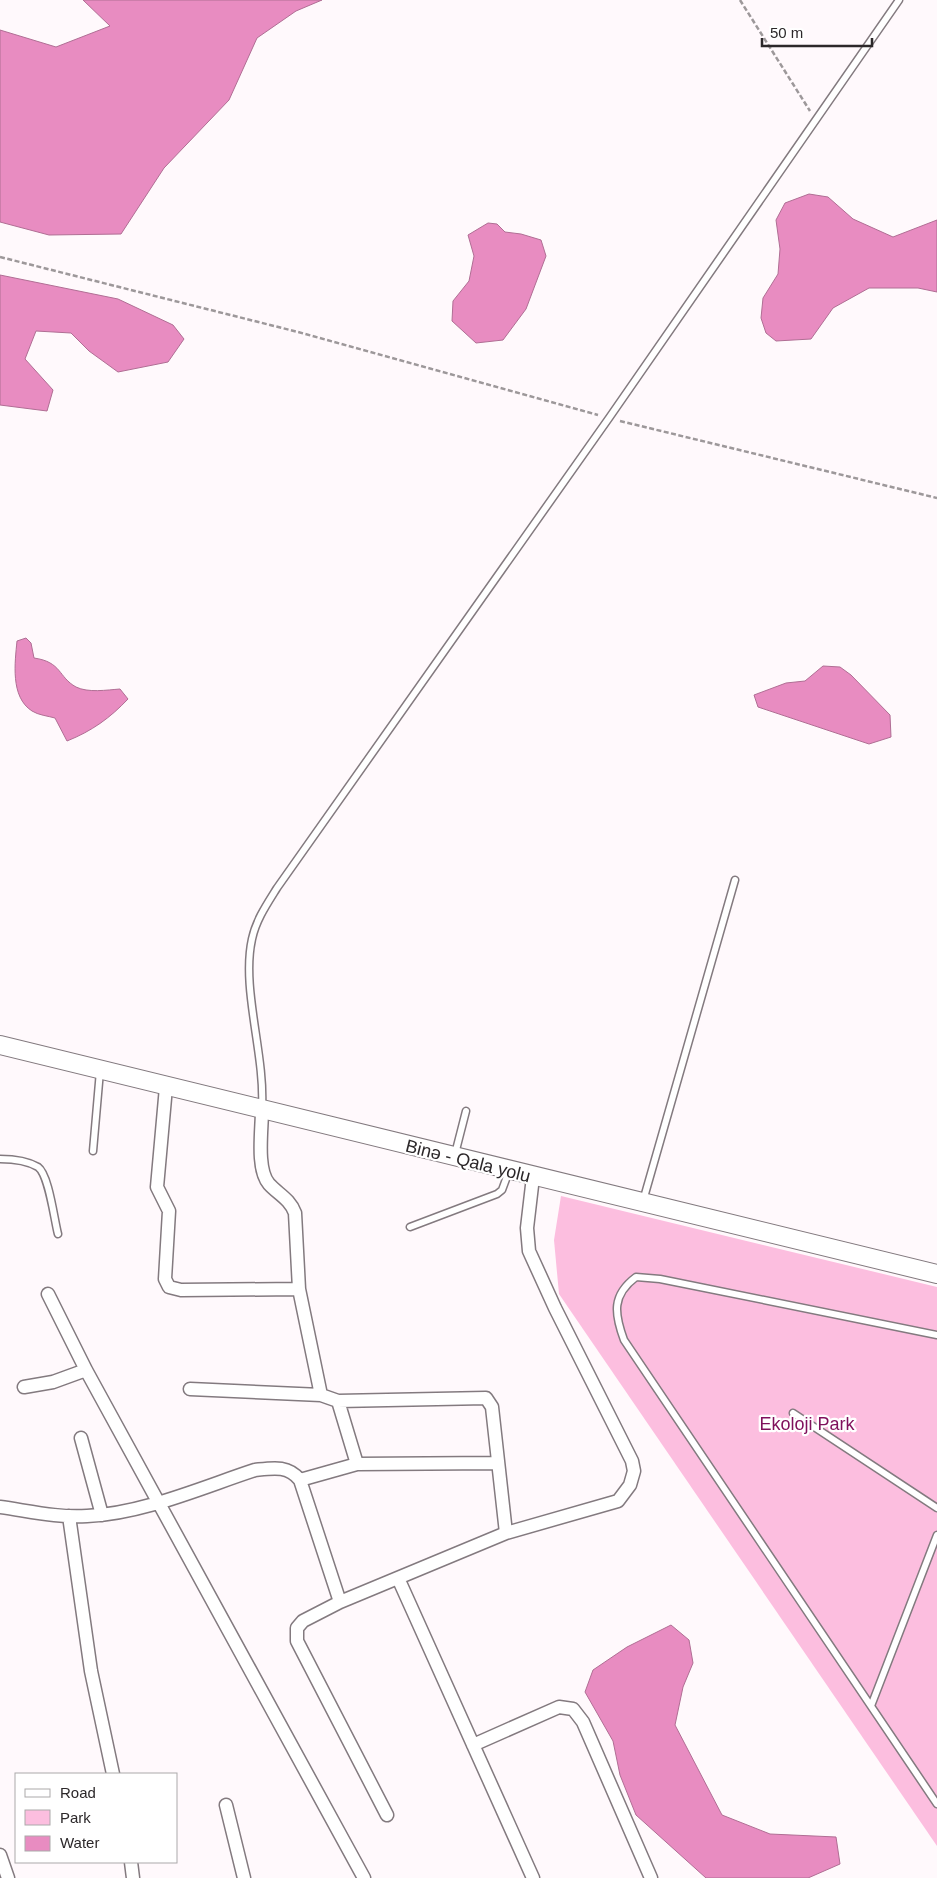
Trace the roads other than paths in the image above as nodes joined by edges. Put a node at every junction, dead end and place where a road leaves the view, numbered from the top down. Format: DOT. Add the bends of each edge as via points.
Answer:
graph roads {
  1 [pos="899,0"];
  2 [pos="735,880"];
  3 [pos="0,1045"];
  4 [pos="100,1071"];
  5 [pos="166,1087"];
  6 [pos="262,1110"];
  7 [pos="466,1111"];
  8 [pos="93,1151"];
  9 [pos="454,1158"];
  10 [pos="0,1159"];
  11 [pos="509,1171"];
  12 [pos="533,1177"];
  13 [pos="642,1204"];
  14 [pos="410,1227"];
  15 [pos="58,1234"];
  16 [pos="937,1274"];
  17 [pos="299,1289"];
  18 [pos="48,1294"];
  19 [pos="937,1335"];
  20 [pos="86,1370"];
  21 [pos="24,1387"];
  22 [pos="190,1389"];
  23 [pos="321,1395"];
  24 [pos="338,1401"];
  25 [pos="793,1413"];
  26 [pos="81,1438"];
  27 [pos="498,1463"];
  28 [pos="358,1464"];
  29 [pos="300,1480"];
  30 [pos="158,1502"];
  31 [pos="0,1507"];
  32 [pos="937,1508"];
  33 [pos="102,1515"];
  34 [pos="69,1516"];
  35 [pos="506,1533"];
  36 [pos="937,1535"];
  37 [pos="398,1578"];
  38 [pos="340,1602"];
  39 [pos="870,1706"];
  40 [pos="473,1744"];
  41 [pos="113,1773"];
  42 [pos="937,1804"];
  43 [pos="226,1805"];
  44 [pos="387,1815"];
  45 [pos="0,1854"];
  46 [pos="131,1863"];
  47 [pos="8,1878"];
  48 [pos="133,1878"];
  49 [pos="244,1878"];
  50 [pos="364,1878"];
  51 [pos="534,1878"];
  52 [pos="652,1878"];
  1 -- 6 [label="lane" via="259,918 252,939 249,969"];
  2 -- 13 [label="lane"];
  3 -- 4 [label="main road, Binə - Qala yolu"];
  4 -- 5 [label="main road, Binə - Qala yolu"];
  4 -- 8 [label="lane"];
  5 -- 6 [label="main road, Binə - Qala yolu"];
  5 -- 17 [label="street" via="157,1187 169,1211 165,1280 169,1287 181,1290"];
  6 -- 9 [label="main road, Binə - Qala yolu"];
  6 -- 17 [label="street" via="262,1174 295,1213"];
  7 -- 9 [label="lane"];
  9 -- 11 [label="main road, Binə - Qala yolu"];
  10 -- 15 [label="lane" via="20,1160 39,1168 46,1182"];
  11 -- 12 [label="main road, Binə - Qala yolu"];
  11 -- 14 [label="lane" via="502,1190 497,1194"];
  12 -- 13 [label="main road, Binə - Qala yolu"];
  12 -- 35 [label="street" via="529,1251 632,1461 634,1471 630,1485 618,1501"];
  13 -- 16 [label="main road, Binə - Qala yolu"];
  17 -- 23 [label="street"];
  18 -- 20 [label="street"];
  19 -- 39 [label="lane" via="660,1279 636,1277 625,1286 616,1305 624,1340"];
  20 -- 21 [label="street" via="53,1382"];
  20 -- 30 [label="street"];
  22 -- 23 [label="street"];
  23 -- 24 [label="street"];
  24 -- 27 [label="street" via="486,1398 492,1407"];
  24 -- 28 [label="street"];
  25 -- 32 [label="lane"];
  26 -- 33 [label="street"];
  27 -- 28 [label="street"];
  27 -- 35 [label="street"];
  28 -- 29 [label="street"];
  29 -- 30 [label="street" via="294,1472 282,1468 256,1470"];
  29 -- 38 [label="street"];
  30 -- 33 [label="street"];
  30 -- 50 [label="street"];
  31 -- 34 [label="street"];
  33 -- 34 [label="street"];
  34 -- 41 [label="street" via="85,1636"];
  35 -- 37 [label="street"];
  36 -- 39 [label="lane"];
  37 -- 38 [label="street"];
  37 -- 40 [label="street"];
  38 -- 44 [label="street" via="303,1621 297,1628 297,1640"];
  39 -- 42 [label="lane"];
  40 -- 51 [label="street"];
  40 -- 52 [label="street" via="559,1707 573,1709 583,1722"];
  43 -- 49 [label="street"];
  45 -- 47 [label="street"];
  46 -- 48 [label="street"];
}
